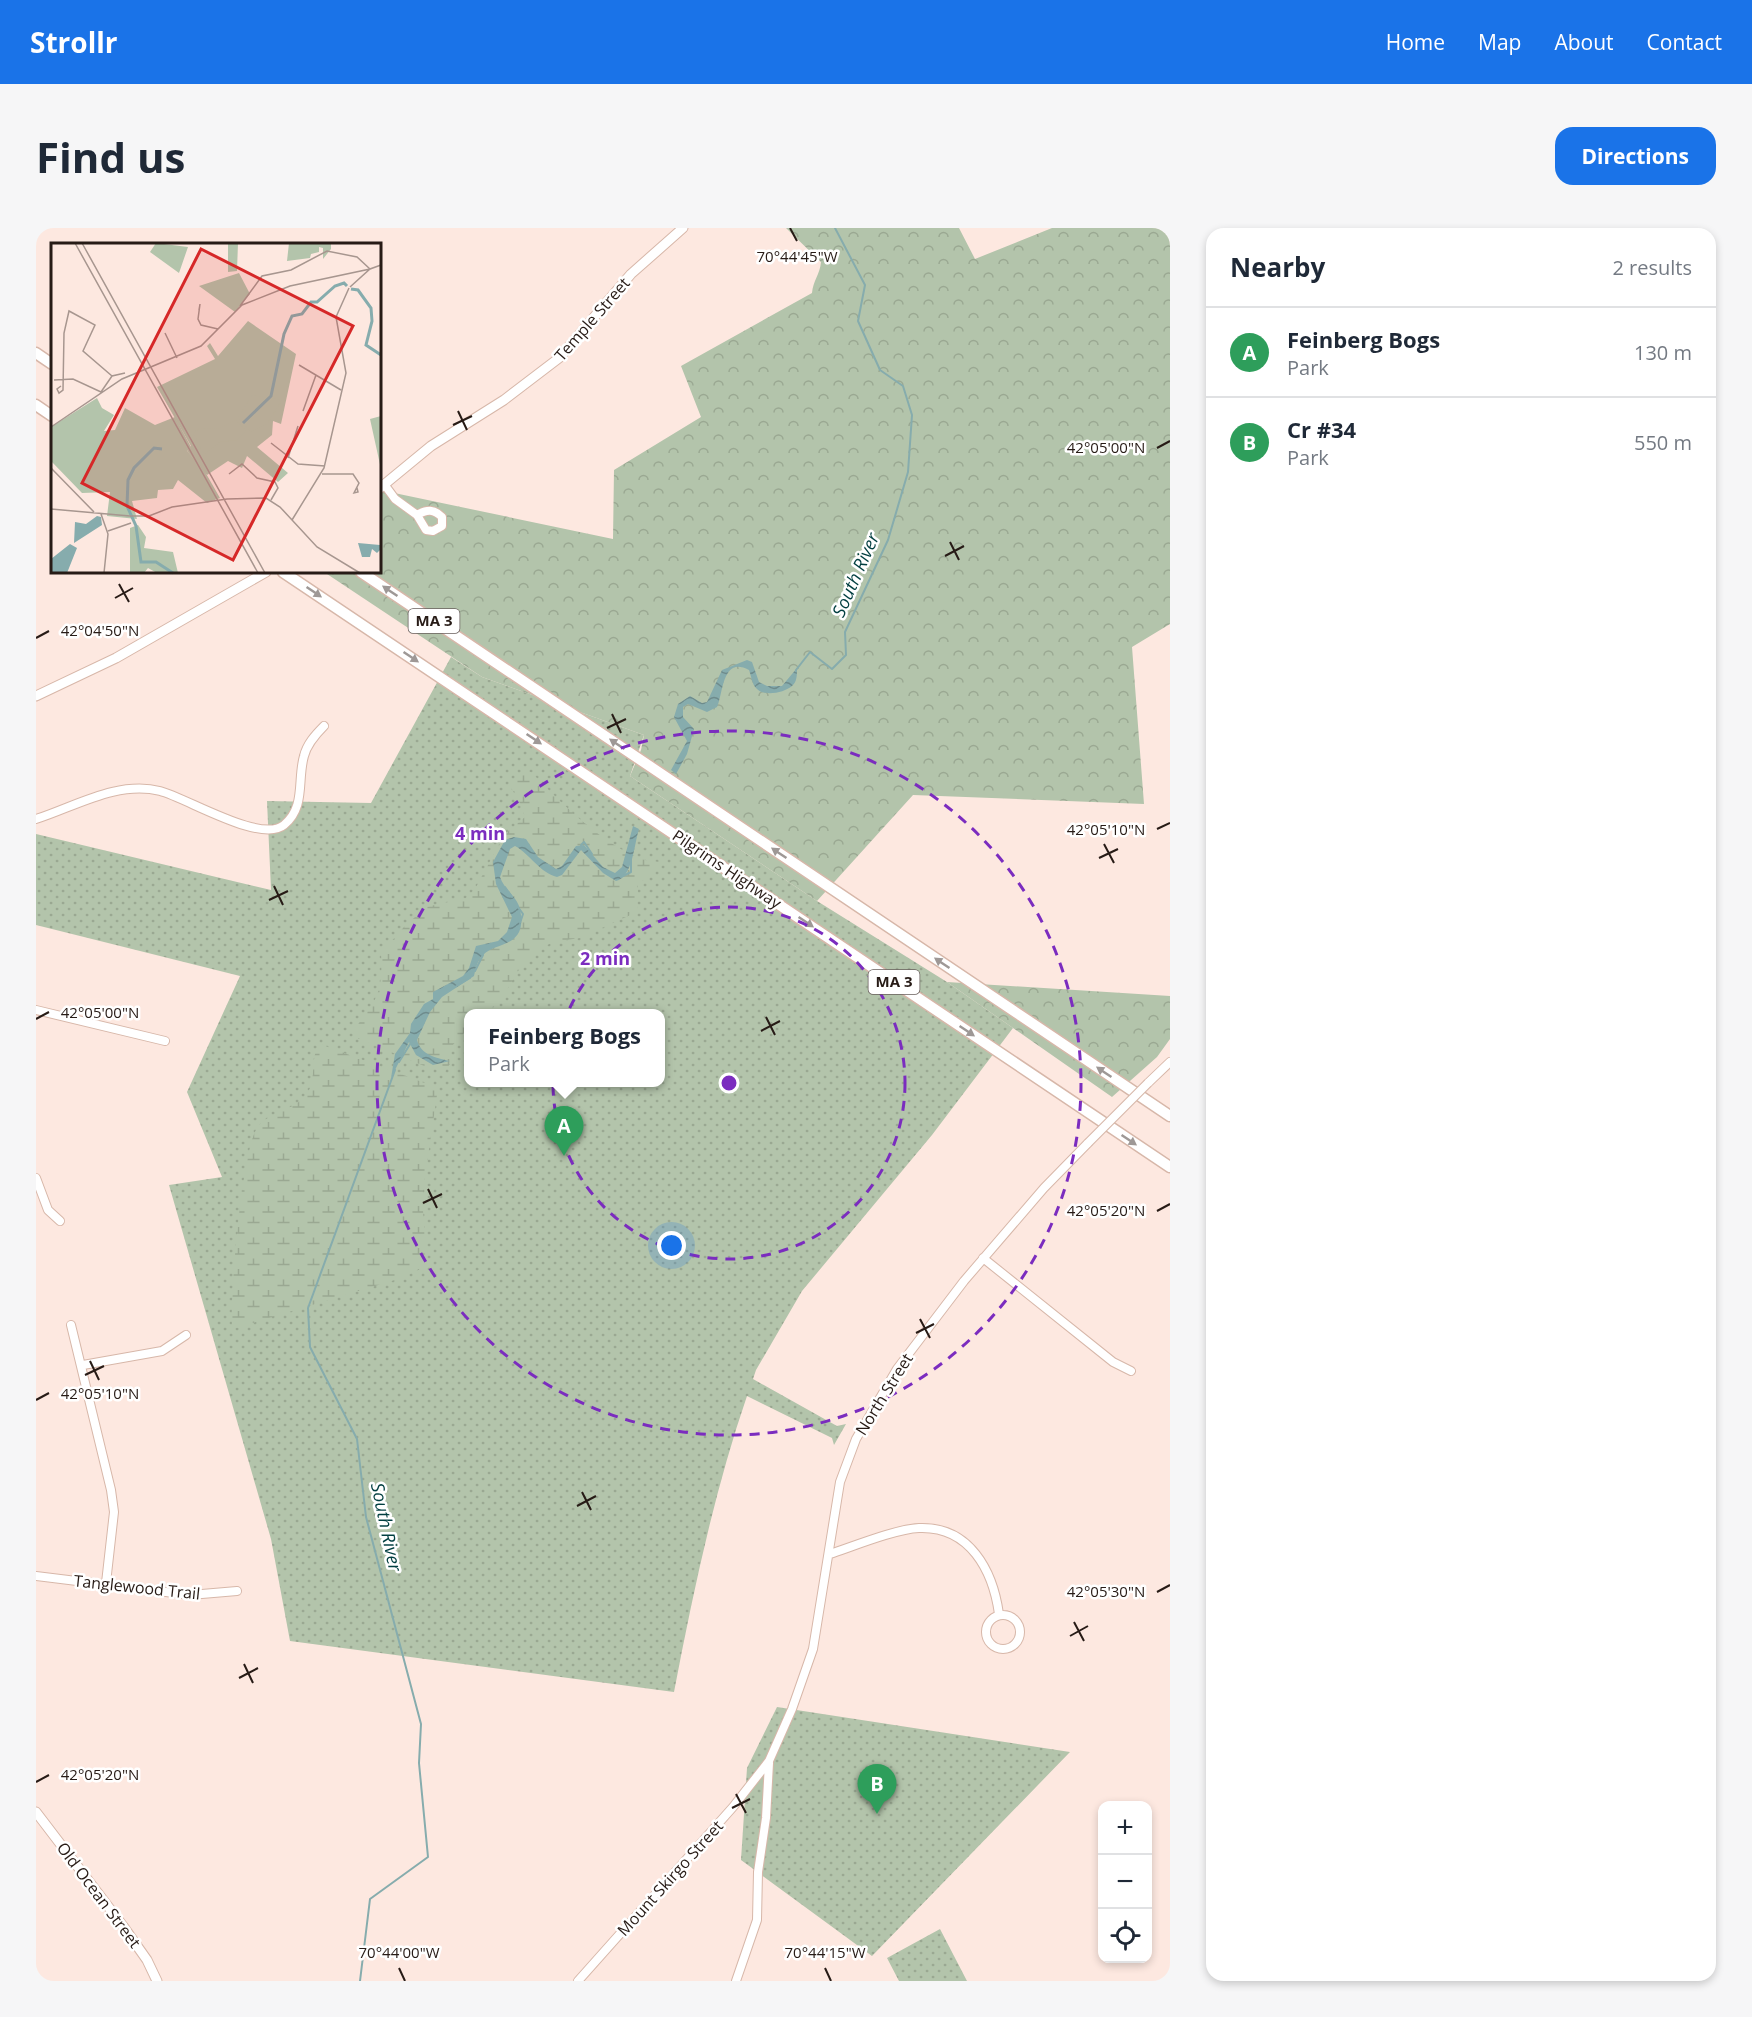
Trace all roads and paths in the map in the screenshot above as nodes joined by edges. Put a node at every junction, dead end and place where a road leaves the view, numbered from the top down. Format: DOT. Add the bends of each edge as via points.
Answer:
graph roads {
  1 [pos="683,228"];
  2 [pos="36,353"];
  3 [pos="51,363"];
  4 [pos="36,405"];
  5 [pos="51,415"];
  6 [pos="382,486"];
  7 [pos="417,514"];
  8 [pos="264,573"];
  9 [pos="284,573"];
  10 [pos="362,573"];
  11 [pos="36,696"];
  12 [pos="324,726"];
  13 [pos="36,819"];
  14 [pos="36,1010"];
  15 [pos="165,1041"];
  16 [pos="1170,1062"];
  17 [pos="1170,1116"];
  18 [pos="1170,1167"];
  19 [pos="36,1178"];
  20 [pos="60,1221"];
  21 [pos="983,1258"];
  22 [pos="71,1325"];
  23 [pos="186,1335"];
  24 [pos="83,1365"];
  25 [pos="1131,1371"];
  26 [pos="830,1554"];
  27 [pos="36,1576"];
  28 [pos="106,1583"];
  29 [pos="237,1591"];
  30 [pos="999,1614"];
  31 [pos="792,1709"];
  32 [pos="769,1761"];
  33 [pos="36,1812"];
  34 [pos="158,1981"];
  35 [pos="578,1981"];
  36 [pos="736,1981"];
  1 -- 6 [label="main road, Temple Street" via="631,274 559,358 504,400 431,446"];
  2 -- 3 [label="highway"];
  4 -- 5 [label="highway"];
  6 -- 7 [label="street"];
  8 -- 11 [label="main road" via="116,658"];
  9 -- 18 [label="highway, Pilgrims Highway / MA 3, one-way"];
  17 -- 10 [label="highway, MA 3, one-way"];
  12 -- 13 [label="street" via="312,738 303,758 295,811 280,828 245,826 193,802 150,789 113,792"];
  14 -- 15 [label="street"];
  16 -- 21 [label="street, North Street, bridge" via="1044,1188"];
  19 -- 20 [label="street" via="48,1210"];
  21 -- 25 [label="street" via="1119,1367"];
  21 -- 26 [label="street, North Street" via="901,1363 856,1439 840,1482"];
  22 -- 24 [label="street"];
  23 -- 24 [label="street" via="162,1351"];
  24 -- 28 [label="street" via="114,1512"];
  26 -- 30 [label="street" via="917,1528 937,1528 969,1545 979,1555 993,1584"];
  26 -- 31 [label="street, North Street" via="813,1649"];
  27 -- 28 [label="street, Tanglewood Trail"];
  28 -- 29 [label="street, Tanglewood Trail" via="190,1595"];
  30 -- 30 [label="street" via="1008,1614 1021,1627 1021,1636 1008,1649 999,1649 986,1636 986,1627"];
  31 -- 32 [label="street, Mount Skirgo Street"];
  32 -- 35 [label="street, Mount Skirgo Street"];
  32 -- 36 [label="street" via="757,1920"];
  33 -- 34 [label="main road, Old Ocean Street" via="123,1926"];
}
